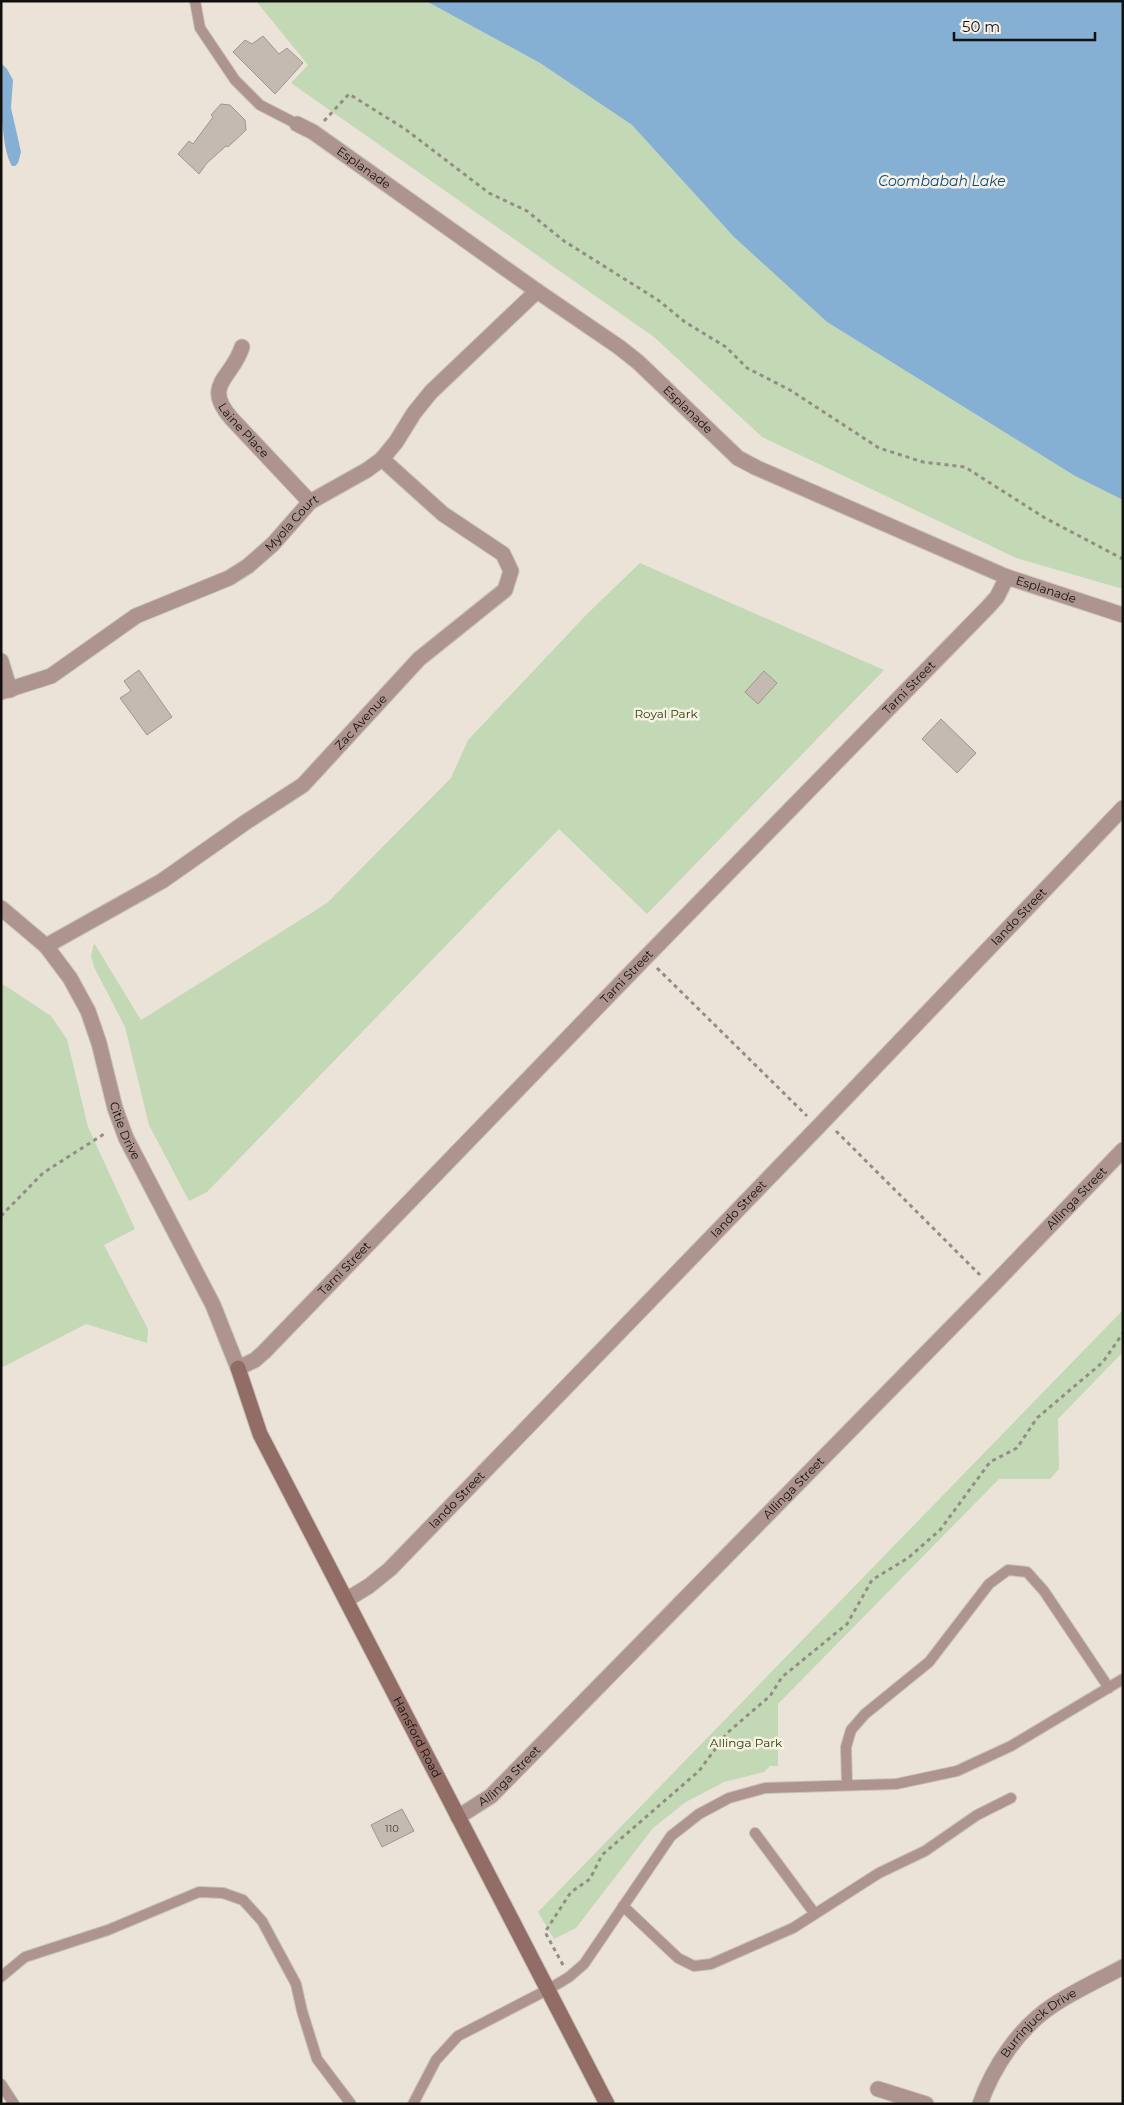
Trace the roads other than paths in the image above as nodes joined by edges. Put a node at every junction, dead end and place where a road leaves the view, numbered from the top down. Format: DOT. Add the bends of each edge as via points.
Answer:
graph roads {
  1 [pos="195,1"];
  2 [pos="297,124"];
  3 [pos="537,291"];
  4 [pos="242,347"];
  5 [pos="382,459"];
  6 [pos="310,502"];
  7 [pos="1007,577"];
  8 [pos="1123,615"];
  9 [pos="1,661"];
  10 [pos="6,691"];
  11 [pos="1123,808"];
  12 [pos="1,908"];
  13 [pos="46,946"];
  14 [pos="1123,1150"];
  15 [pos="238,1368"];
  16 [pos="346,1600"];
  17 [pos="1123,1679"];
  18 [pos="1109,1688"];
  19 [pos="847,1785"];
  20 [pos="1011,1798"];
  21 [pos="458,1816"];
  22 [pos="755,1833"];
  23 [pos="624,1906"];
  24 [pos="815,1914"];
  25 [pos="1123,1967"];
  26 [pos="1,1977"];
  27 [pos="549,1989"];
  28 [pos="1,2084"];
  29 [pos="878,2089"];
  30 [pos="14,2104"];
  31 [pos="352,2104"];
  32 [pos="413,2104"];
  33 [pos="606,2104"];
  34 [pos="926,2104"];
  35 [pos="980,2104"];
  1 -- 2 [label="lane" via="200,28 235,80 260,105"];
  2 -- 3 [label="street, Esplanade" via="313,132"];
  3 -- 5 [label="street, Myola Court" via="431,392"];
  3 -- 7 [label="street, Esplanade" via="638,362 738,458"];
  4 -- 6 [label="street, Laine Place" via="221,382 220,403"];
  5 -- 6 [label="street, Myola Court"];
  5 -- 13 [label="street, Zac Avenue" via="443,514 503,554 511,571 505,590 419,659 303,785 162,881"];
  6 -- 10 [label="street, Myola Court" via="261,556 238,573 136,616 51,676"];
  7 -- 8 [label="street, Esplanade"];
  7 -- 15 [label="street, Tarni Street" via="988,607 264,1352"];
  9 -- 10 [label="street"];
  11 -- 16 [label="street, Iando Street" via="390,1569"];
  12 -- 13 [label="street, Citie Drive"];
  13 -- 15 [label="street, Citie Drive" via="70,978 88,1011 126,1138 213,1305"];
  14 -- 21 [label="street, Allinga Street" via="491,1796"];
  15 -- 16 [label="street, Hansford Road" via="260,1434"];
  16 -- 21 [label="street, Hansford Road"];
  17 -- 18 [label="lane"];
  18 -- 19 [label="lane" via="1011,1746 957,1771 896,1784"];
  18 -- 19 [label="lane" via="1044,1590 1027,1572 1008,1570 989,1584 928,1662 865,1714 851,1730 846,1747"];
  19 -- 23 [label="lane" via="765,1788 729,1798 699,1814 671,1836"];
  20 -- 24 [label="lane" via="977,1815 925,1851 879,1873"];
  21 -- 27 [label="street, Hansford Road"];
  22 -- 24 [label="lane"];
  23 -- 24 [label="lane" via="678,1958 702,1967 793,1928"];
  23 -- 27 [label="lane" via="584,1964"];
  25 -- 35 [label="street, Burrinjuck Drive" via="1066,1997 1033,2021 1004,2056"];
  26 -- 31 [label="lane" via="25,1957 108,1930 200,1892 223,1893 243,1900 262,1921 296,1984 318,2060"];
  27 -- 32 [label="lane" via="458,2036 436,2060"];
  27 -- 33 [label="street, Hansford Road"];
  28 -- 30 [label="lane"];
  29 -- 34 [label="street"];
}
